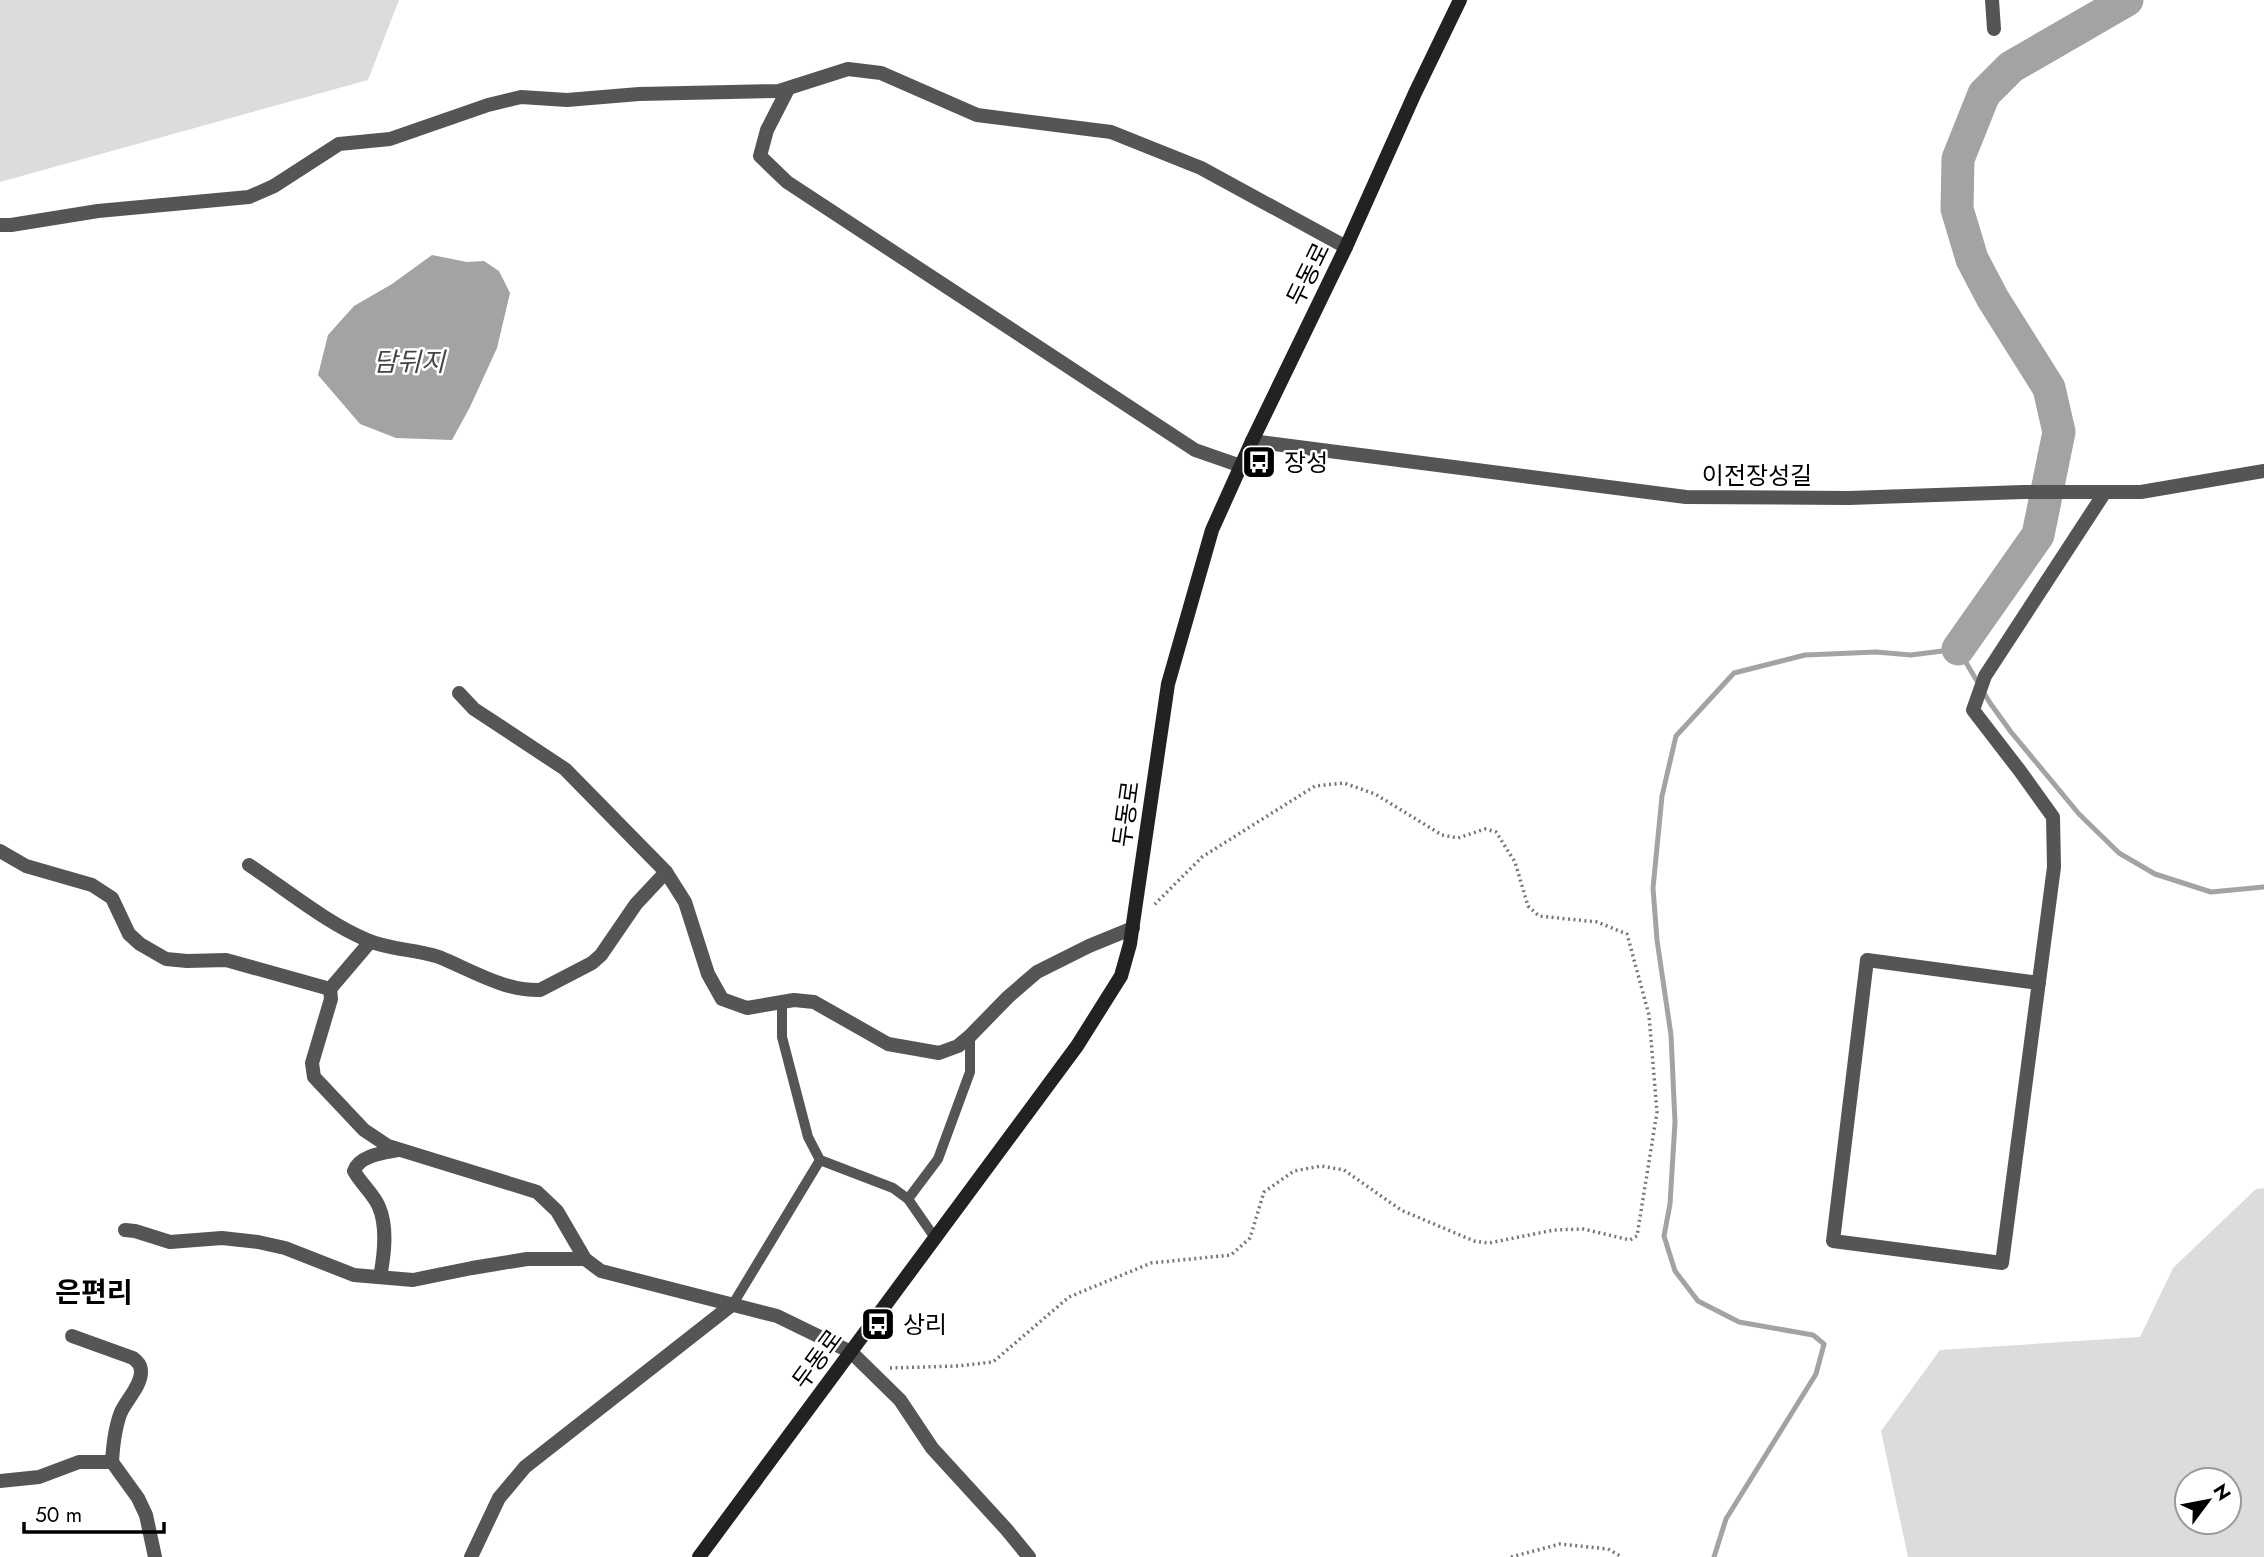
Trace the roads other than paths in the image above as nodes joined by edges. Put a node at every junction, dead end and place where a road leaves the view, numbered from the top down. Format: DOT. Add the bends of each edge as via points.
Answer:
graph roads {
  1 [pos="1461,0"];
  2 [pos="1992,0"];
  3 [pos="1994,29"];
  4 [pos="788,89"];
  5 [pos="0,225"];
  6 [pos="1346,247"];
  7 [pos="1252,441"];
  8 [pos="1241,466"];
  9 [pos="2264,471"];
  10 [pos="2105,492"];
  11 [pos="459,693"];
  12 [pos="0,851"];
  13 [pos="250,865"];
  14 [pos="666,872"];
  15 [pos="1133,928"];
  16 [pos="370,942"];
  17 [pos="2039,983"];
  18 [pos="330,989"];
  19 [pos="782,1002"];
  20 [pos="970,1036"];
  21 [pos="400,1150"];
  22 [pos="820,1160"];
  23 [pos="908,1199"];
  24 [pos="125,1230"];
  25 [pos="935,1238"];
  26 [pos="585,1259"];
  27 [pos="380,1278"];
  28 [pos="733,1304"];
  29 [pos="72,1336"];
  30 [pos="851,1352"];
  31 [pos="112,1462"];
  32 [pos="0,1481"];
  33 [pos="155,1557"];
  34 [pos="471,1557"];
  35 [pos="699,1557"];
  36 [pos="1029,1557"];
  1 -- 6 [label="main road, 두동로"];
  2 -- 3 [label="street"];
  4 -- 5 [label="street" via="567,100 521,97 390,139 339,144 249,197"];
  4 -- 6 [label="street" via="848,69 881,73 977,115 1111,132 1201,167"];
  4 -- 8 [label="street" via="767,130 760,156 787,182 1195,450"];
  6 -- 7 [label="main road, 두동로"];
  7 -- 8 [label="main road, 두동로"];
  7 -- 10 [label="street, 이전장성길" via="1686,497"];
  8 -- 15 [label="main road, 두동로" via="1212,530 1168,684"];
  9 -- 10 [label="street, 이전장성길" via="2141,492"];
  10 -- 17 [label="street" via="1985,677 1973,710 2053,817 2054,867"];
  11 -- 14 [label="street" via="474,709 565,769"];
  12 -- 18 [label="street" via="26,866 92,886 112,898 129,934 166,960 226,960"];
  13 -- 16 [label="street"];
  14 -- 16 [label="street" via="636,904 601,955 540,990 478,976 416,950"];
  14 -- 19 [label="street" via="685,902 708,974 722,999 747,1008"];
  15 -- 20 [label="street" via="1037,972"];
  15 -- 25 [label="main road, 두동로" via="1121,976 1092,1023"];
  16 -- 18 [label="street"];
  17 -- 17 [label="street" via="2002,1263 1833,1241 1867,960"];
  18 -- 21 [label="street" via="312,1063 314,1077 364,1130"];
  19 -- 20 [label="street" via="814,1002 888,1044 939,1053"];
  19 -- 22 [label="lane" via="782,1037 808,1137"];
  20 -- 23 [label="lane" via="970,1072 938,1159"];
  21 -- 26 [label="street" via="537,1192 557,1211"];
  21 -- 27 [label="street" via="360,1162 354,1171 379,1207 384,1238"];
  22 -- 23 [label="lane" via="893,1188"];
  22 -- 28 [label="lane"];
  23 -- 25 [label="lane"];
  24 -- 27 [label="street" via="170,1242 222,1237 258,1242 354,1275"];
  25 -- 30 [label="main road, 두동로"];
  26 -- 27 [label="street" via="527,1259 413,1280"];
  26 -- 28 [label="street" via="601,1271"];
  28 -- 30 [label="street" via="776,1316"];
  28 -- 34 [label="street" via="525,1467 499,1498"];
  29 -- 31 [label="street" via="140,1364 139,1383 118,1420"];
  30 -- 35 [label="main road, 두동로"];
  30 -- 36 [label="street" via="900,1400 932,1448"];
  31 -- 32 [label="street" via="79,1462 39,1477"];
  31 -- 33 [label="street" via="142,1506"];
}
